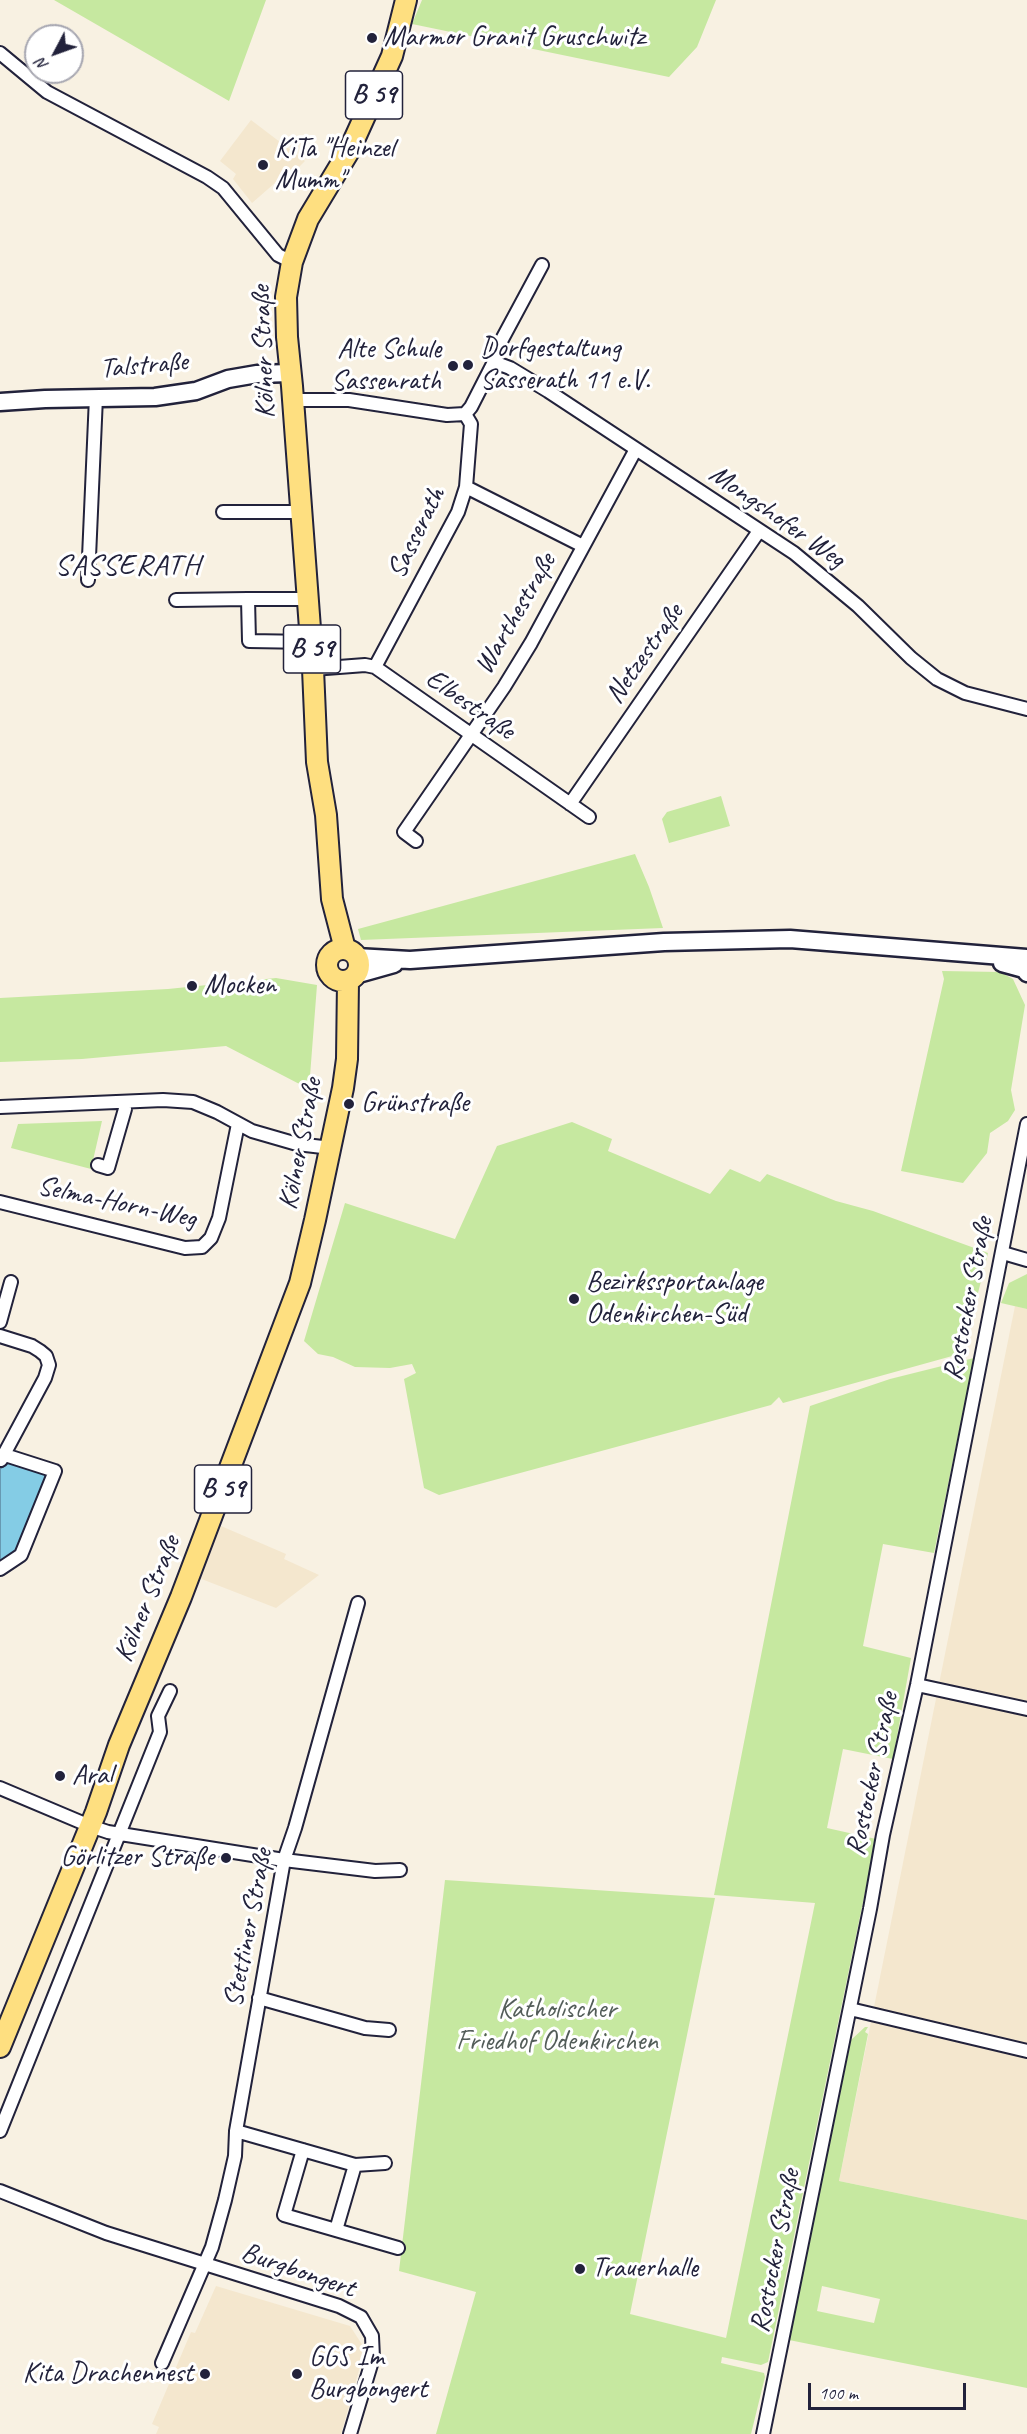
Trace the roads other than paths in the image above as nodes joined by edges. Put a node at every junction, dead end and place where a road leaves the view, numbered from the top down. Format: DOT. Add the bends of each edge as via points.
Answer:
graph roads {
  1 [pos="406,0"];
  2 [pos="0,52"];
  3 [pos="292,262"];
  4 [pos="542,265"];
  5 [pos="494,362"];
  6 [pos="290,373"];
  7 [pos="96,397"];
  8 [pos="293,400"];
  9 [pos="0,402"];
  10 [pos="465,414"];
  11 [pos="636,449"];
  12 [pos="466,487"];
  13 [pos="223,512"];
  14 [pos="302,512"];
  15 [pos="759,531"];
  16 [pos="583,546"];
  17 [pos="88,580"];
  18 [pos="308,598"];
  19 [pos="248,599"];
  20 [pos="176,600"];
  21 [pos="311,642"];
  22 [pos="375,667"];
  23 [pos="313,669"];
  24 [pos="1027,709"];
  25 [pos="471,736"];
  26 [pos="570,804"];
  27 [pos="590,817"];
  28 [pos="416,841"];
  29 [pos="927,949"];
  30 [pos="1027,958"];
  31 [pos="345,966"];
  32 [pos="1027,973"];
  33 [pos="124,1102"];
  34 [pos="0,1107"];
  35 [pos="238,1124"];
  36 [pos="1027,1124"];
  37 [pos="331,1148"];
  38 [pos="98,1165"];
  39 [pos="0,1202"];
  40 [pos="1003,1252"];
  41 [pos="1027,1260"];
  42 [pos="11,1282"];
  43 [pos="0,1322"];
  44 [pos="0,1336"];
  45 [pos="2,1458"];
  46 [pos="0,1569"];
  47 [pos="358,1603"];
  48 [pos="917,1685"];
  49 [pos="170,1691"];
  50 [pos="1027,1709"];
  51 [pos="0,1788"];
  52 [pos="90,1826"];
  53 [pos="119,1834"];
  54 [pos="284,1860"];
  55 [pos="400,1870"];
  56 [pos="259,1998"];
  57 [pos="850,2009"];
  58 [pos="389,2030"];
  59 [pos="0,2047"];
  60 [pos="1027,2051"];
  61 [pos="0,2131"];
  62 [pos="236,2131"];
  63 [pos="303,2150"];
  64 [pos="385,2163"];
  65 [pos="355,2165"];
  66 [pos="0,2191"];
  67 [pos="336,2230"];
  68 [pos="398,2248"];
  69 [pos="205,2265"];
  70 [pos="162,2363"];
  71 [pos="350,2434"];
  72 [pos="763,2434"];
  1 -- 3 [label="main road, Kölner Straße / B 59" via="392,56 349,151 308,219"];
  2 -- 3 [label="street" via="47,92 223,188 278,255"];
  3 -- 6 [label="main road, Kölner Straße / B 59" via="286,297"];
  4 -- 5 [label="street" via="499,345"];
  5 -- 10 [label="street"];
  5 -- 11 [label="street, Mongshofer Weg" via="548,391"];
  6 -- 7 [label="main road, Talstraße" via="228,379 173,395"];
  6 -- 8 [label="main road, Kölner Straße / B 59"];
  7 -- 9 [label="main road, Talstraße"];
  7 -- 17 [label="street"];
  8 -- 10 [label="street" via="349,400 447,415"];
  8 -- 14 [label="main road, Kölner Straße / B 59"];
  10 -- 12 [label="street, Sasserath" via="471,424"];
  11 -- 15 [label="street, Mongshofer Weg"];
  11 -- 16 [label="street, Warthestraße"];
  12 -- 16 [label="street, Warthestraße"];
  12 -- 22 [label="street, Sasserath" via="458,512"];
  13 -- 14 [label="street"];
  14 -- 18 [label="main road, Kölner Straße / B 59"];
  15 -- 24 [label="street, Mongshofer Weg" via="821,574 937,679 965,693"];
  15 -- 26 [label="street, Netzestraße"];
  16 -- 25 [label="street, Warthestraße" via="531,643"];
  18 -- 19 [label="street"];
  18 -- 21 [label="main road, Kölner Straße / B 59"];
  19 -- 20 [label="street"];
  19 -- 21 [label="street" via="249,641"];
  21 -- 23 [label="main road, Kölner Straße / B 59"];
  22 -- 23 [label="street"];
  22 -- 25 [label="street, Elbestraße"];
  23 -- 31 [label="main road, Kölner Straße / B 59" via="317,762 326,815 332,899 329,939"];
  25 -- 26 [label="street, Elbestraße"];
  25 -- 28 [label="street, Warthestraße" via="404,832"];
  26 -- 27 [label="street, Elbestraße"];
  29 -- 30 [label="main road"];
  29 -- 31 [label="main road" via="790,939 664,942"];
  29 -- 32 [label="main road" via="1001,963"];
  31 -- 37 [label="main road, Kölner Straße / B 59" via="347,1059"];
  33 -- 34 [label="street"];
  33 -- 35 [label="street" via="194,1102"];
  33 -- 38 [label="street" via="108,1168"];
  35 -- 37 [label="street" via="285,1141"];
  35 -- 39 [label="street, Selma-Horn-Weg" via="219,1218 209,1242 202,1247 185,1248"];
  36 -- 40 [label="street, Rostocker Straße"];
  37 -- 52 [label="main road, Kölner Straße / B 59" via="300,1283 181,1597 118,1745"];
  40 -- 41 [label="street"];
  40 -- 48 [label="street, Rostocker Straße"];
  42 -- 43 [label="street"];
  44 -- 45 [label="street" via="32,1346 46,1356 49,1365"];
  45 -- 46 [label="street" via="55,1471 21,1555"];
  47 -- 54 [label="street, Stettiner Straße"];
  48 -- 50 [label="street"];
  48 -- 57 [label="street, Rostocker Straße"];
  49 -- 53 [label="street, Kölner Straße" via="158,1716 160,1732"];
  51 -- 52 [label="street"];
  52 -- 53 [label="street"];
  52 -- 59 [label="main road, Kölner Straße / B 59"];
  53 -- 54 [label="street"];
  53 -- 61 [label="street, Kölner Straße"];
  54 -- 55 [label="street" via="375,1871"];
  54 -- 56 [label="street, Stettiner Straße"];
  56 -- 58 [label="street" via="365,2028"];
  56 -- 62 [label="street, Stettiner Straße"];
  57 -- 60 [label="street"];
  57 -- 72 [label="street, Rostocker Straße"];
  62 -- 63 [label="street"];
  62 -- 69 [label="street, Stettiner Straße" via="225,2200"];
  63 -- 65 [label="street"];
  63 -- 67 [label="street" via="284,2215"];
  64 -- 65 [label="street"];
  65 -- 67 [label="street"];
  66 -- 69 [label="street, Burgbongert" via="106,2233"];
  67 -- 68 [label="street"];
  69 -- 70 [label="street, Burgbongert"];
  69 -- 71 [label="street, Burgbongert" via="339,2306 361,2318 372,2336 373,2358"];
}
